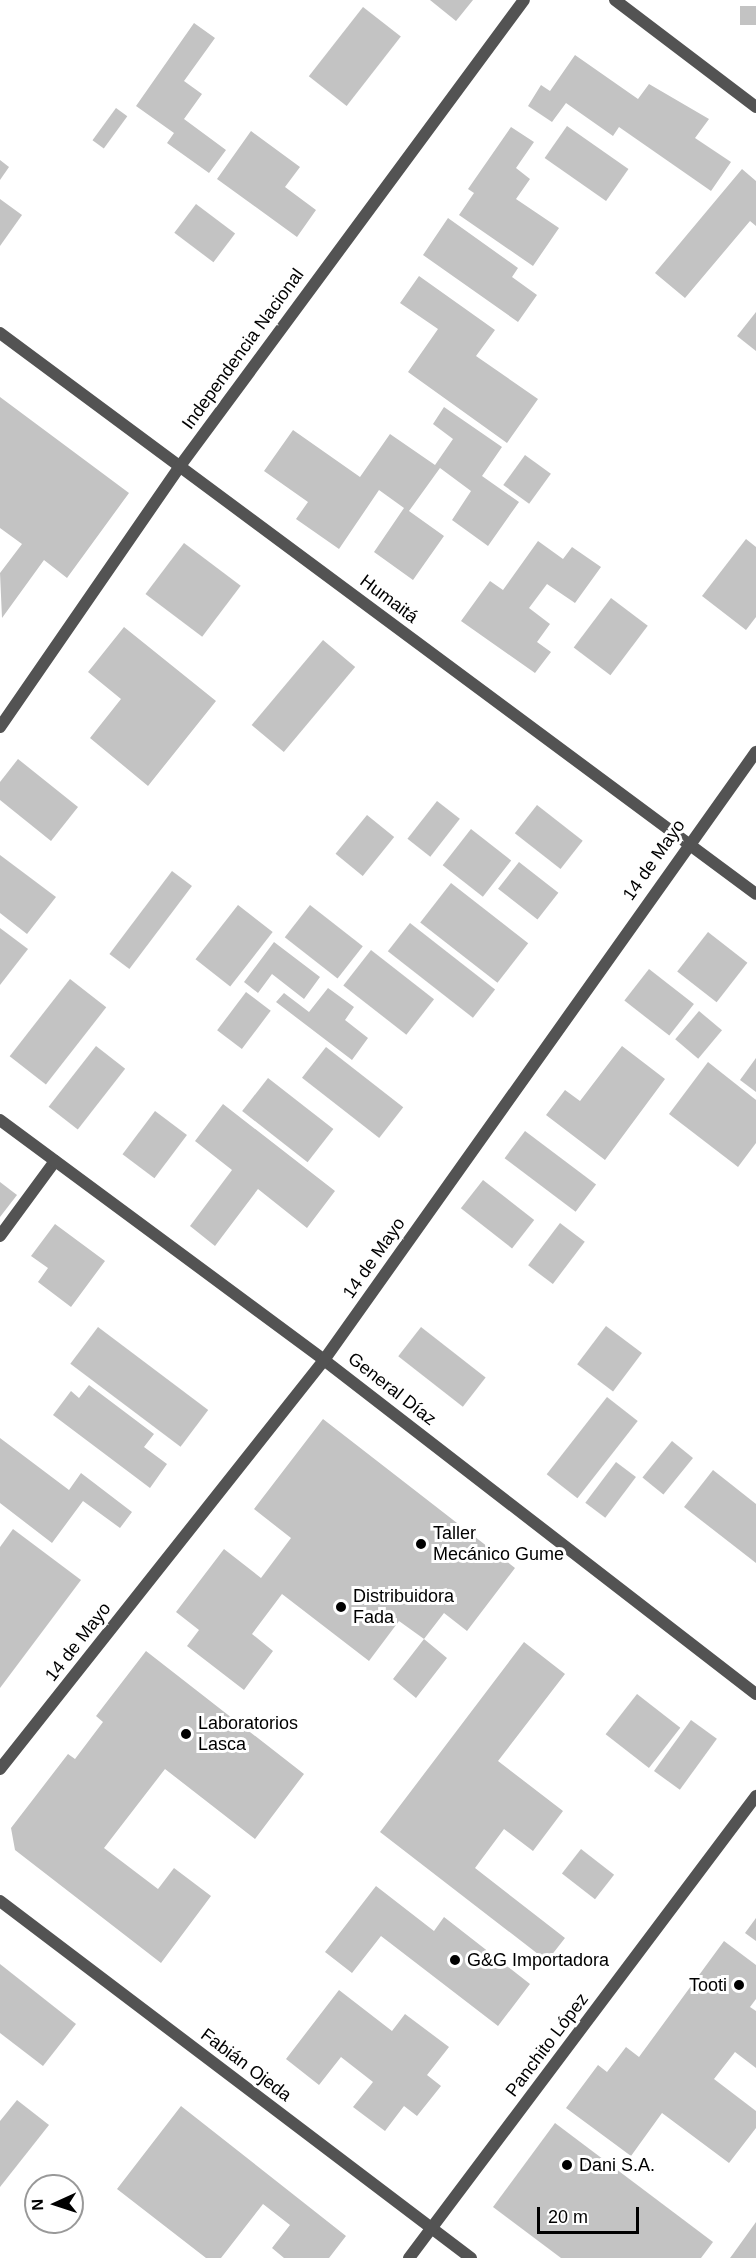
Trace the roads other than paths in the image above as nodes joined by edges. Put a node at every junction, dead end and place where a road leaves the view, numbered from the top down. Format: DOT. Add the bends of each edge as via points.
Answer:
graph roads {
  1 [pos="524,0"];
  2 [pos="615,0"];
  3 [pos="756,107"];
  4 [pos="0,333"];
  5 [pos="180,466"];
  6 [pos="0,727"];
  7 [pos="756,752"];
  8 [pos="688,843"];
  9 [pos="756,894"];
  10 [pos="0,1120"];
  11 [pos="55,1161"];
  12 [pos="0,1236"];
  13 [pos="324,1360"];
  14 [pos="756,1694"];
  15 [pos="0,1768"];
  16 [pos="756,1796"];
  17 [pos="0,1901"];
  18 [pos="431,2229"];
  19 [pos="409,2258"];
  20 [pos="471,2258"];
  1 -- 5 [label="street, Independencia Nacional"];
  2 -- 3 [label="street"];
  4 -- 5 [label="street, Humaitá"];
  5 -- 6 [label="street, Independencia Nacional"];
  5 -- 8 [label="street, Humaitá"];
  7 -- 8 [label="street, 14 de Mayo"];
  8 -- 9 [label="street, Humaitá"];
  8 -- 13 [label="street, 14 de Mayo"];
  10 -- 11 [label="street, General Díaz"];
  11 -- 12 [label="street"];
  11 -- 13 [label="street, General Díaz"];
  13 -- 14 [label="street, General Díaz"];
  13 -- 15 [label="street, 14 de Mayo"];
  16 -- 18 [label="street, Panchito López"];
  17 -- 18 [label="street, Fabián Ojeda"];
  18 -- 19 [label="street, Panchito López"];
  18 -- 20 [label="street, Fabián Ojeda"];
}
